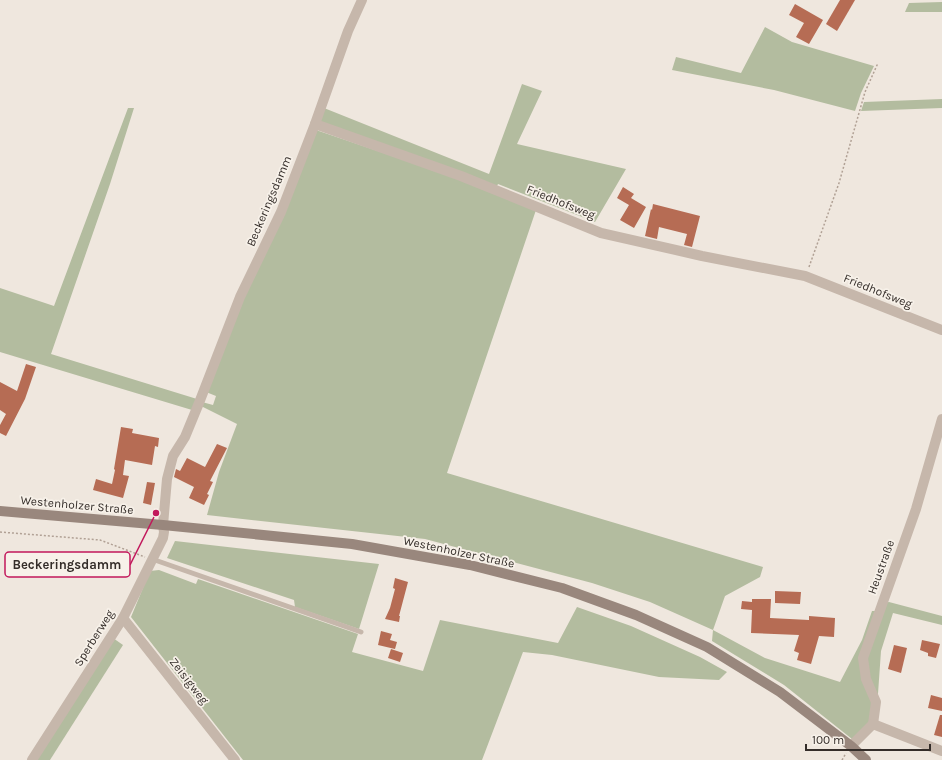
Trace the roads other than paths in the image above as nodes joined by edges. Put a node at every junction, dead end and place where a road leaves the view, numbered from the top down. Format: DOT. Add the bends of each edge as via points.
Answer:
graph roads {
  1 [pos="362,0"];
  2 [pos="315,124"];
  3 [pos="942,330"];
  4 [pos="942,419"];
  5 [pos="0,512"];
  6 [pos="163,524"];
  7 [pos="152,559"];
  8 [pos="123,618"];
  9 [pos="361,632"];
  10 [pos="873,724"];
  11 [pos="851,746"];
  12 [pos="942,751"];
  13 [pos="32,760"];
  14 [pos="235,760"];
  15 [pos="866,760"];
  1 -- 2 [label="street, Beckeringsdamm" via="348,31"];
  2 -- 3 [label="street, Friedhofsweg" via="461,176 601,232 702,256 805,276"];
  2 -- 6 [label="street, Beckeringsdamm" via="281,212 240,297 185,437 173,456 167,479"];
  4 -- 10 [label="street, Heustraße" via="916,509 863,658 866,679 876,702"];
  5 -- 6 [label="main road, Westenholzer Straße"];
  6 -- 7 [label="street, Sperberweg" via="163,538"];
  6 -- 11 [label="main road, Westenholzer Straße" via="352,544 470,566 562,588 636,615 707,647 780,692"];
  7 -- 8 [label="street, Sperberweg"];
  7 -- 9 [label="lane"];
  8 -- 13 [label="street, Sperberweg"];
  8 -- 14 [label="street, Zeisigweg"];
  10 -- 11 [label="street"];
  10 -- 12 [label="street"];
  11 -- 15 [label="main road, Westenholzer Straße"];
}
